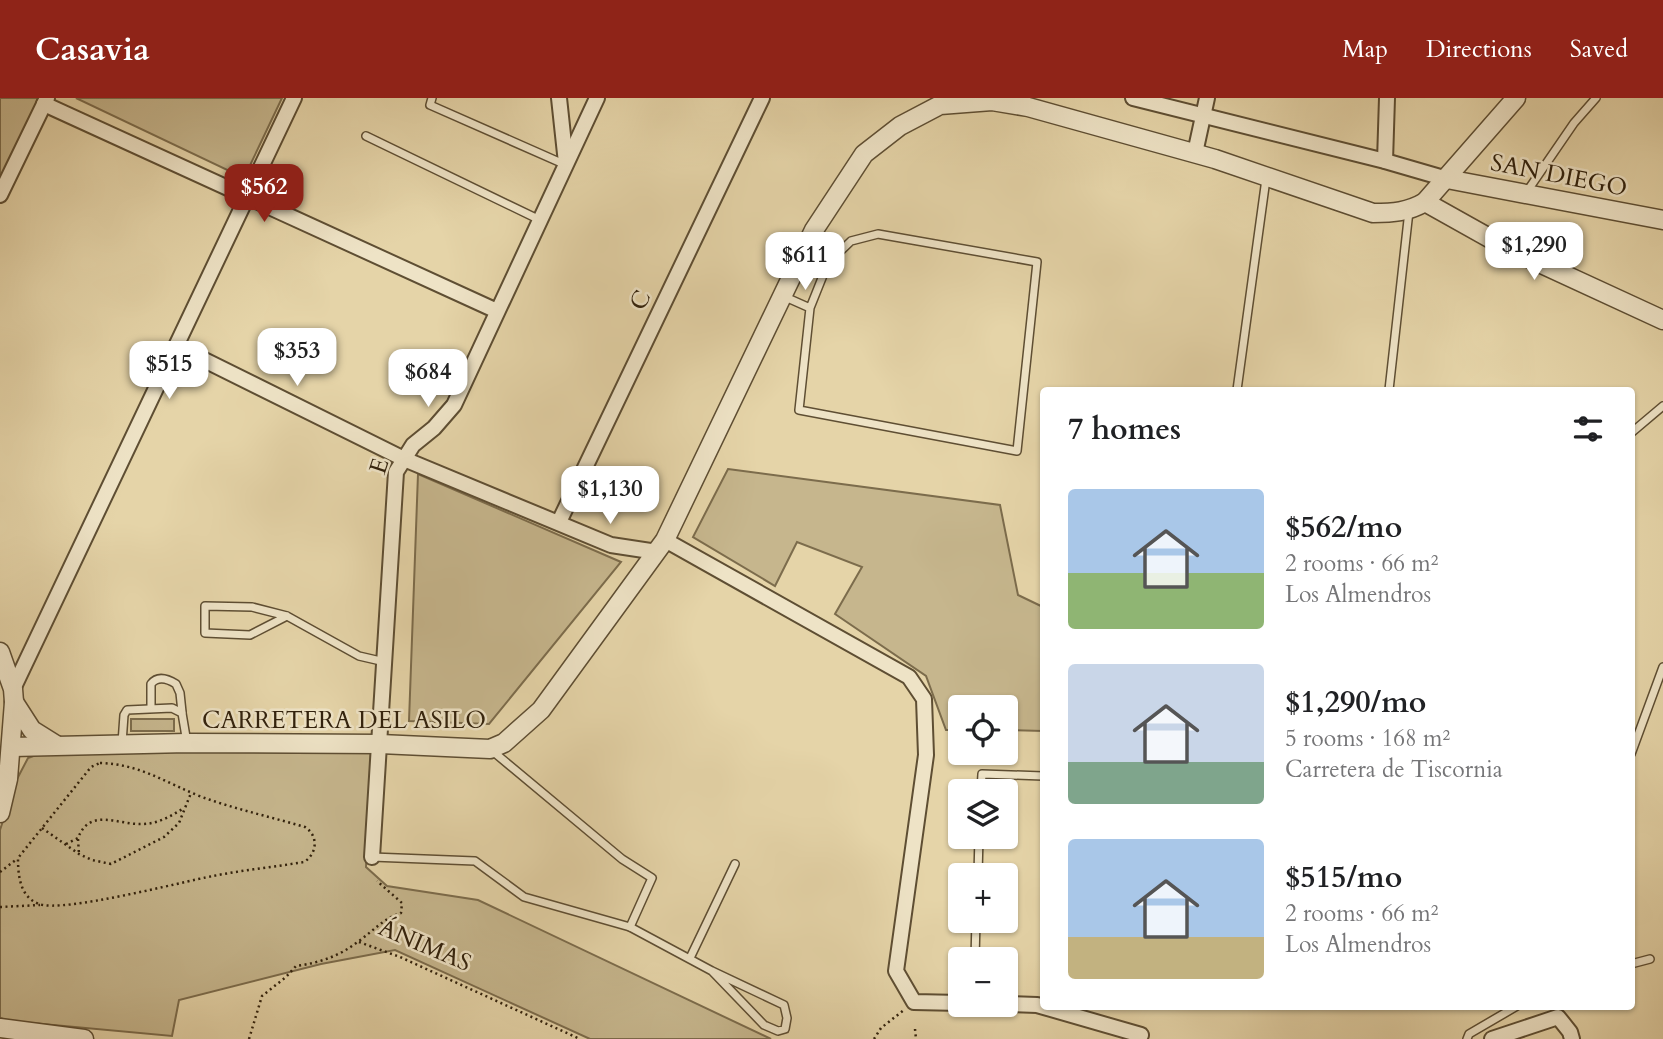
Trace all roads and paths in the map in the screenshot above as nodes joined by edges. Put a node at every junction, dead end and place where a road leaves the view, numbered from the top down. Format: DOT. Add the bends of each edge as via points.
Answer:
graph roads {
  1 [pos="294,98"];
  2 [pos="432,98"];
  3 [pos="559,98"];
  4 [pos="597,98"];
  5 [pos="762,98"];
  6 [pos="1133,98"];
  7 [pos="1207,98"];
  8 [pos="1387,98"];
  9 [pos="1516,98"];
  10 [pos="1596,98"];
  11 [pos="993,99"];
  12 [pos="46,101"];
  13 [pos="1204,115"];
  14 [pos="366,136"];
  15 [pos="1195,153"];
  16 [pos="1385,161"];
  17 [pos="566,164"];
  18 [pos="1416,170"];
  19 [pos="1266,175"];
  20 [pos="1447,179"];
  21 [pos="1526,194"];
  22 [pos="0,195"];
  23 [pos="247,197"];
  24 [pos="1417,206"];
  25 [pos="1663,219"];
  26 [pos="540,220"];
  27 [pos="782,296"];
  28 [pos="810,308"];
  29 [pos="498,311"];
  30 [pos="1663,320"];
  31 [pos="176,346"];
  32 [pos="1237,387"];
  33 [pos="1389,387"];
  34 [pos="1663,406"];
  35 [pos="1635,430"];
  36 [pos="404,459"];
  37 [pos="559,522"];
  38 [pos="661,546"];
  39 [pos="287,616"];
  40 [pos="0,652"];
  41 [pos="385,662"];
  42 [pos="1663,667"];
  43 [pos="13,695"];
  44 [pos="151,708"];
  45 [pos="182,713"];
  46 [pos="187,743"];
  47 [pos="1635,743"];
  48 [pos="380,744"];
  49 [pos="122,745"];
  50 [pos="56,746"];
  51 [pos="12,747"];
  52 [pos="35,747"];
  53 [pos="490,749"];
  54 [pos="1040,776"];
  55 [pos="8,779"];
  56 [pos="982,779"];
  57 [pos="191,793"];
  58 [pos="185,807"];
  59 [pos="0,813"];
  60 [pos="42,828"];
  61 [pos="78,838"];
  62 [pos="66,844"];
  63 [pos="79,853"];
  64 [pos="372,857"];
  65 [pos="18,859"];
  66 [pos="735,864"];
  67 [pos="0,872"];
  68 [pos="377,881"];
  69 [pos="40,905"];
  70 [pos="0,907"];
  71 [pos="630,927"];
  72 [pos="359,942"];
  73 [pos="690,958"];
  74 [pos="1650,959"];
  75 [pos="1635,963"];
  76 [pos="712,971"];
  77 [pos="914,1002"];
  78 [pos="948,1003"];
  79 [pos="1018,1004"];
  80 [pos="1040,1006"];
  81 [pos="1054,1010"];
  82 [pos="1510,1010"];
  83 [pos="0,1028"];
  84 [pos="915,1029"];
  85 [pos="1141,1035"];
  86 [pos="84,1039"];
  87 [pos="249,1039"];
  88 [pos="580,1039"];
  89 [pos="874,1039"];
  90 [pos="916,1039"];
  91 [pos="1466,1039"];
  92 [pos="1492,1039"];
  93 [pos="1572,1039"];
  1 -- 23 [label="street"];
  2 -- 17 [label="lane" via="430,104"];
  3 -- 17 [label="street"];
  4 -- 17 [label="street, E"];
  5 -- 37 [label="street, C"];
  6 -- 13 [label="street"];
  7 -- 13 [label="street"];
  8 -- 16 [label="street"];
  9 -- 20 [label="street"];
  10 -- 21 [label="lane"];
  11 -- 15 [label="street, CARRETERA DEL ASILO"];
  11 -- 27 [label="street, CARRETERA DEL ASILO" via="940,105 900,126 864,154 814,230"];
  12 -- 22 [label="street"];
  12 -- 23 [label="street"];
  13 -- 15 [label="street"];
  13 -- 16 [label="street"];
  14 -- 26 [label="lane"];
  15 -- 19 [label="street, CARRETERA DEL ASILO"];
  16 -- 18 [label="street"];
  17 -- 26 [label="street, E"];
  18 -- 20 [label="street"];
  18 -- 24 [label="street" via="1426,181"];
  19 -- 24 [label="street, CARRETERA DEL ASILO" via="1373,213"];
  19 -- 32 [label="lane"];
  20 -- 21 [label="street, SAN DIEGO"];
  20 -- 24 [label="street"];
  21 -- 25 [label="street, SAN DIEGO"];
  23 -- 29 [label="street"];
  23 -- 31 [label="street"];
  24 -- 30 [label="street"];
  24 -- 33 [label="lane"];
  26 -- 29 [label="street, E"];
  27 -- 28 [label="lane"];
  27 -- 38 [label="street, CARRETERA DEL ASILO"];
  28 -- 28 [label="lane" via="828,263 851,241 878,234 1037,262 1017,451 799,410"];
  29 -- 36 [label="street, E" via="454,405"];
  31 -- 36 [label="street"];
  31 -- 43 [label="street"];
  34 -- 35 [label="lane"];
  36 -- 37 [label="street"];
  36 -- 41 [label="street, E" via="396,472"];
  37 -- 38 [label="street" via="611,545"];
  38 -- 53 [label="street, CARRETERA DEL ASILO" via="541,710 504,743"];
  38 -- 77 [label="street" via="909,677 924,699 926,755 897,971"];
  39 -- 39 [label="lane" via="252,607 205,606 205,633 250,635"];
  39 -- 41 [label="lane" via="359,656"];
  40 -- 43 [label="street"];
  41 -- 48 [label="street, E"];
  42 -- 47 [label="lane"];
  43 -- 50 [label="street" via="32,730"];
  43 -- 51 [label="street"];
  44 -- 45 [label="lane"];
  44 -- 45 [label="lane" via="151,684 164,678 176,684"];
  44 -- 49 [label="lane" via="127,710"];
  45 -- 46 [label="lane"];
  46 -- 48 [label="street, CARRETERA DEL ASILO"];
  46 -- 49 [label="street, CARRETERA DEL ASILO"];
  48 -- 53 [label="street, CARRETERA DEL ASILO"];
  48 -- 64 [label="street, E"];
  49 -- 50 [label="street, CARRETERA DEL ASILO"];
  50 -- 52 [label="street, CARRETERA DEL ASILO"];
  51 -- 52 [label="street, CARRETERA DEL ASILO"];
  51 -- 55 [label="street"];
  52 -- 55 [label="street" via="22,756"];
  53 -- 71 [label="lane" via="622,859 652,878"];
  54 -- 56 [label="lane" via="982,774"];
  55 -- 59 [label="street"];
  57 -- 58 [label="path"];
  57 -- 60 [label="path" via="121,763 100,763 91,767"];
  57 -- 69 [label="path" via="305,827 314,836 312,855 304,862 67,905"];
  58 -- 61 [label="path" via="169,818 142,825 91,821"];
  58 -- 63 [label="path" via="179,823 164,837 125,859 111,864"];
  60 -- 62 [label="path"];
  60 -- 65 [label="path"];
  61 -- 62 [label="path"];
  61 -- 63 [label="path"];
  62 -- 63 [label="path"];
  64 -- 71 [label="lane" via="475,862 524,897"];
  65 -- 67 [label="path"];
  65 -- 69 [label="path" via="20,884 26,896"];
  66 -- 73 [label="lane"];
  68 -- 72 [label="path" via="402,903 401,912"];
  69 -- 70 [label="path"];
  71 -- 73 [label="lane"];
  72 -- 87 [label="path, ÁNIMAS" via="330,958 296,966 262,996"];
  72 -- 88 [label="path, ÁNIMAS"];
  73 -- 76 [label="lane"];
  74 -- 75 [label="lane"];
  76 -- 76 [label="lane" via="784,1005 785,1029 778,1031 764,1024"];
  77 -- 78 [label="street"];
  77 -- 89 [label="path"];
  79 -- 80 [label="street"];
  81 -- 85 [label="street"];
  82 -- 91 [label="lane"];
  83 -- 86 [label="street"];
  84 -- 90 [label="path"];
  92 -- 93 [label="street" via="1558,1017"];
}
